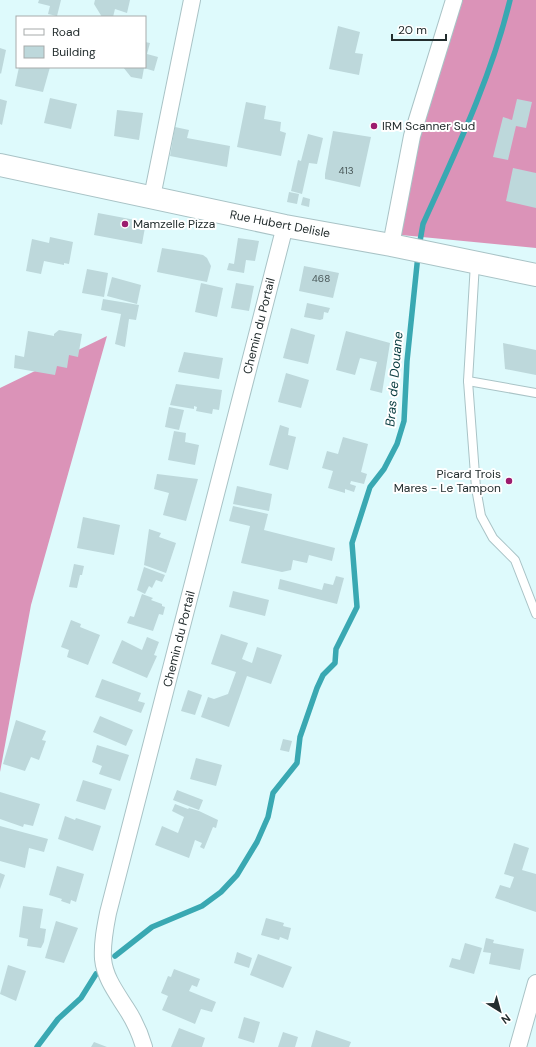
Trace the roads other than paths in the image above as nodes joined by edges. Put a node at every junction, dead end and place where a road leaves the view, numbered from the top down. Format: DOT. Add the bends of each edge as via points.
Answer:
graph roads {
  1 [pos="192,0"];
  2 [pos="454,0"];
  3 [pos="0,165"];
  4 [pos="152,197"];
  5 [pos="285,226"];
  6 [pos="396,246"];
  7 [pos="465,260"];
  8 [pos="536,275"];
  9 [pos="468,381"];
  10 [pos="536,393"];
  11 [pos="536,614"];
  12 [pos="536,983"];
  13 [pos="144,1047"];
  14 [pos="518,1047"];
  1 -- 4 [label="street"];
  2 -- 6 [label="street" via="412,136"];
  3 -- 4 [label="main road, Rue Hubert Delisle"];
  4 -- 5 [label="main road, Rue Hubert Delisle"];
  5 -- 6 [label="main road, Rue Hubert Delisle"];
  5 -- 13 [label="street, Chemin du Portail" via="104,936 103,959 107,977 138,1029"];
  6 -- 7 [label="main road, Rue Hubert Delisle"];
  7 -- 8 [label="main road, Rue Hubert Delisle"];
  7 -- 9 [label="lane"];
  9 -- 10 [label="lane"];
  9 -- 11 [label="lane" via="476,488 481,516 493,538 515,560"];
  12 -- 14 [label="street"];
}
